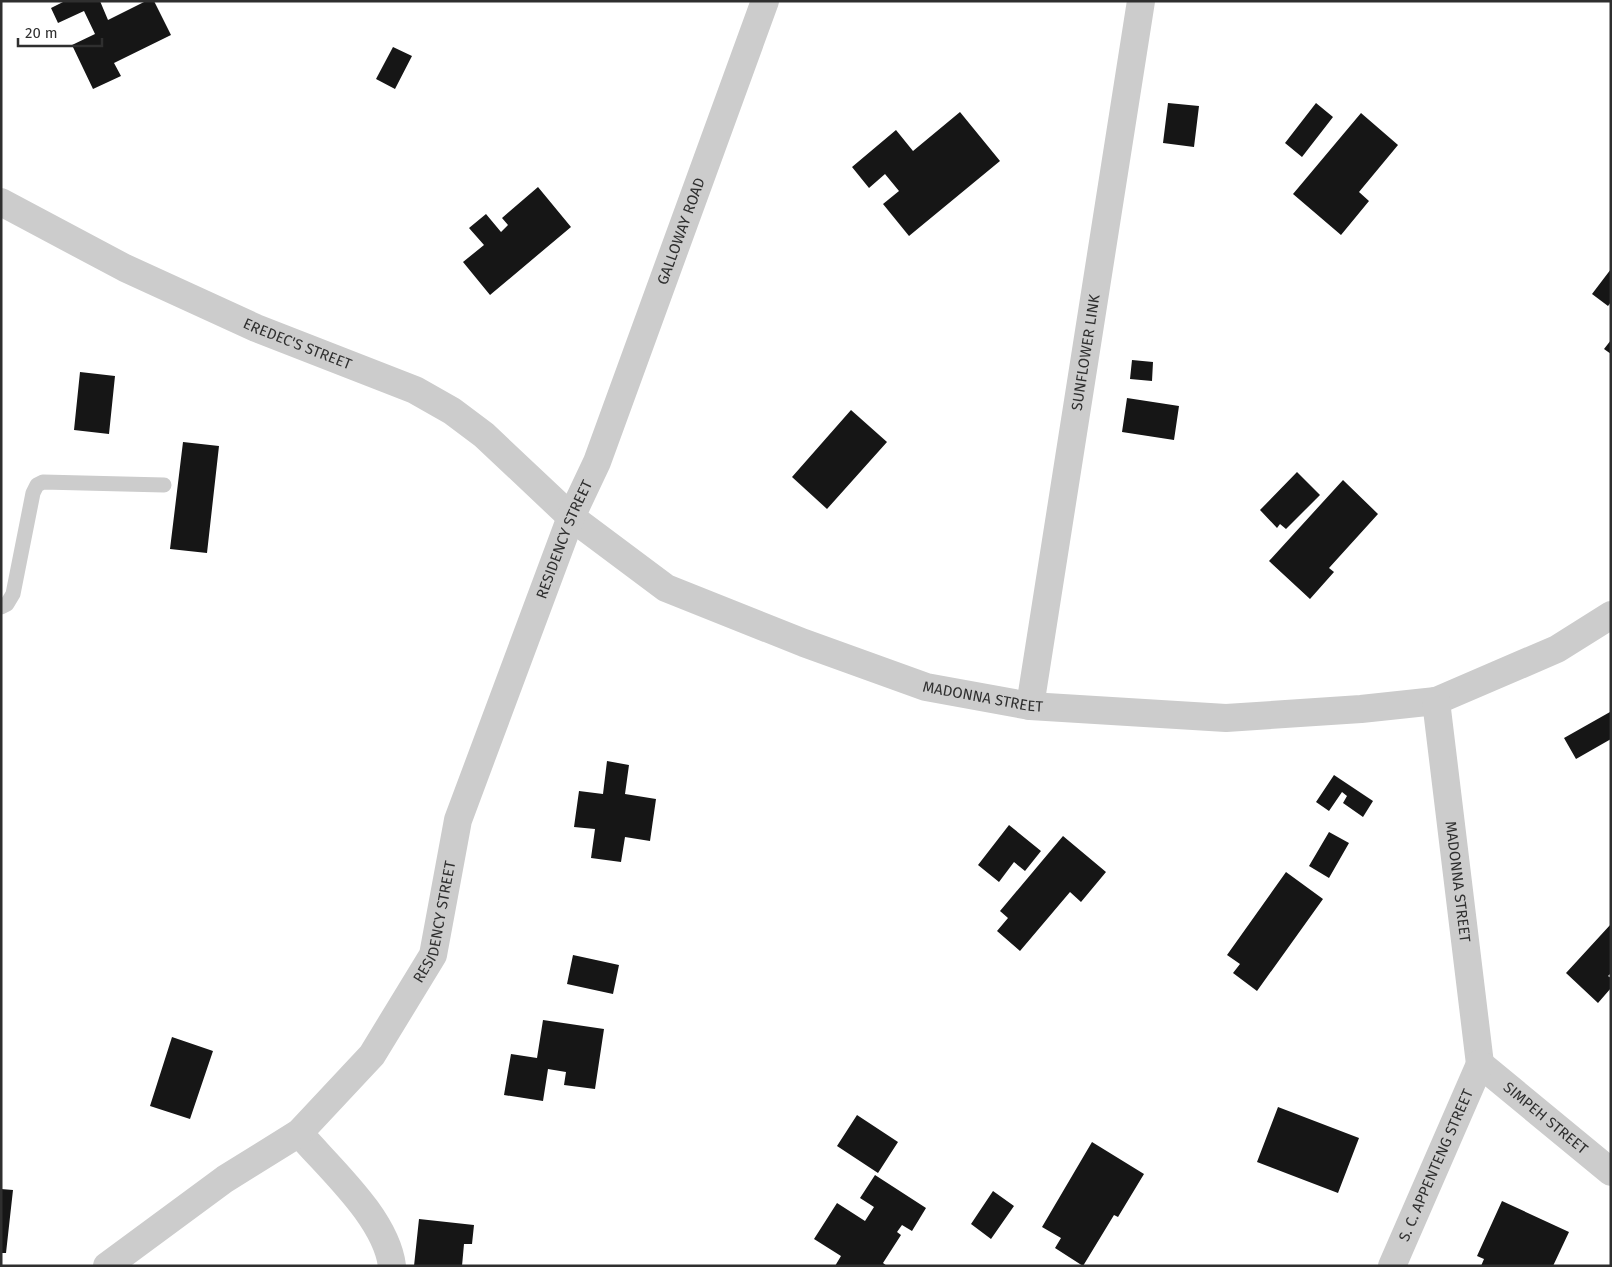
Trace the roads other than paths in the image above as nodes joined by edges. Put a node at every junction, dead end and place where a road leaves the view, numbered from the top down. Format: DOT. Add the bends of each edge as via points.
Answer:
graph roads {
  1 [pos="765,1"];
  2 [pos="1141,1"];
  3 [pos="1,202"];
  4 [pos="597,462"];
  5 [pos="164,485"];
  6 [pos="571,517"];
  7 [pos="1,607"];
  8 [pos="1611,615"];
  9 [pos="1436,701"];
  10 [pos="1030,706"];
  11 [pos="1480,1064"];
  12 [pos="299,1133"];
  13 [pos="1611,1172"];
  14 [pos="108,1266"];
  15 [pos="392,1266"];
  16 [pos="1392,1266"];
  1 -- 4 [label="street, GALLOWAY ROAD"];
  2 -- 10 [label="street, SUNFLOWER LINK"];
  3 -- 6 [label="street, EREDEC'S STREET" via="124,268 256,328 415,390 445,406 484,435"];
  4 -- 6 [label="street, RESIDENCY STREET"];
  5 -- 7 [label="lane" via="43,482 37,485 12,594 7,604"];
  6 -- 10 [label="street, MADONNA STREET" via="675,592 926,687"];
  6 -- 12 [label="street, RESIDENCY STREET" via="458,820 433,955 372,1055"];
  8 -- 9 [label="street, MADONNA STREET" via="1557,649"];
  9 -- 10 [label="street, MADONNA STREET" via="1226,718"];
  9 -- 11 [label="street, MADONNA STREET"];
  11 -- 13 [label="street, SIMPEH STREET"];
  11 -- 16 [label="street, S. C. APPENTENG STREET"];
  12 -- 14 [label="street, RESIDENCY STREET" via="225,1179"];
  12 -- 15 [label="street" via="375,1219"];
}
